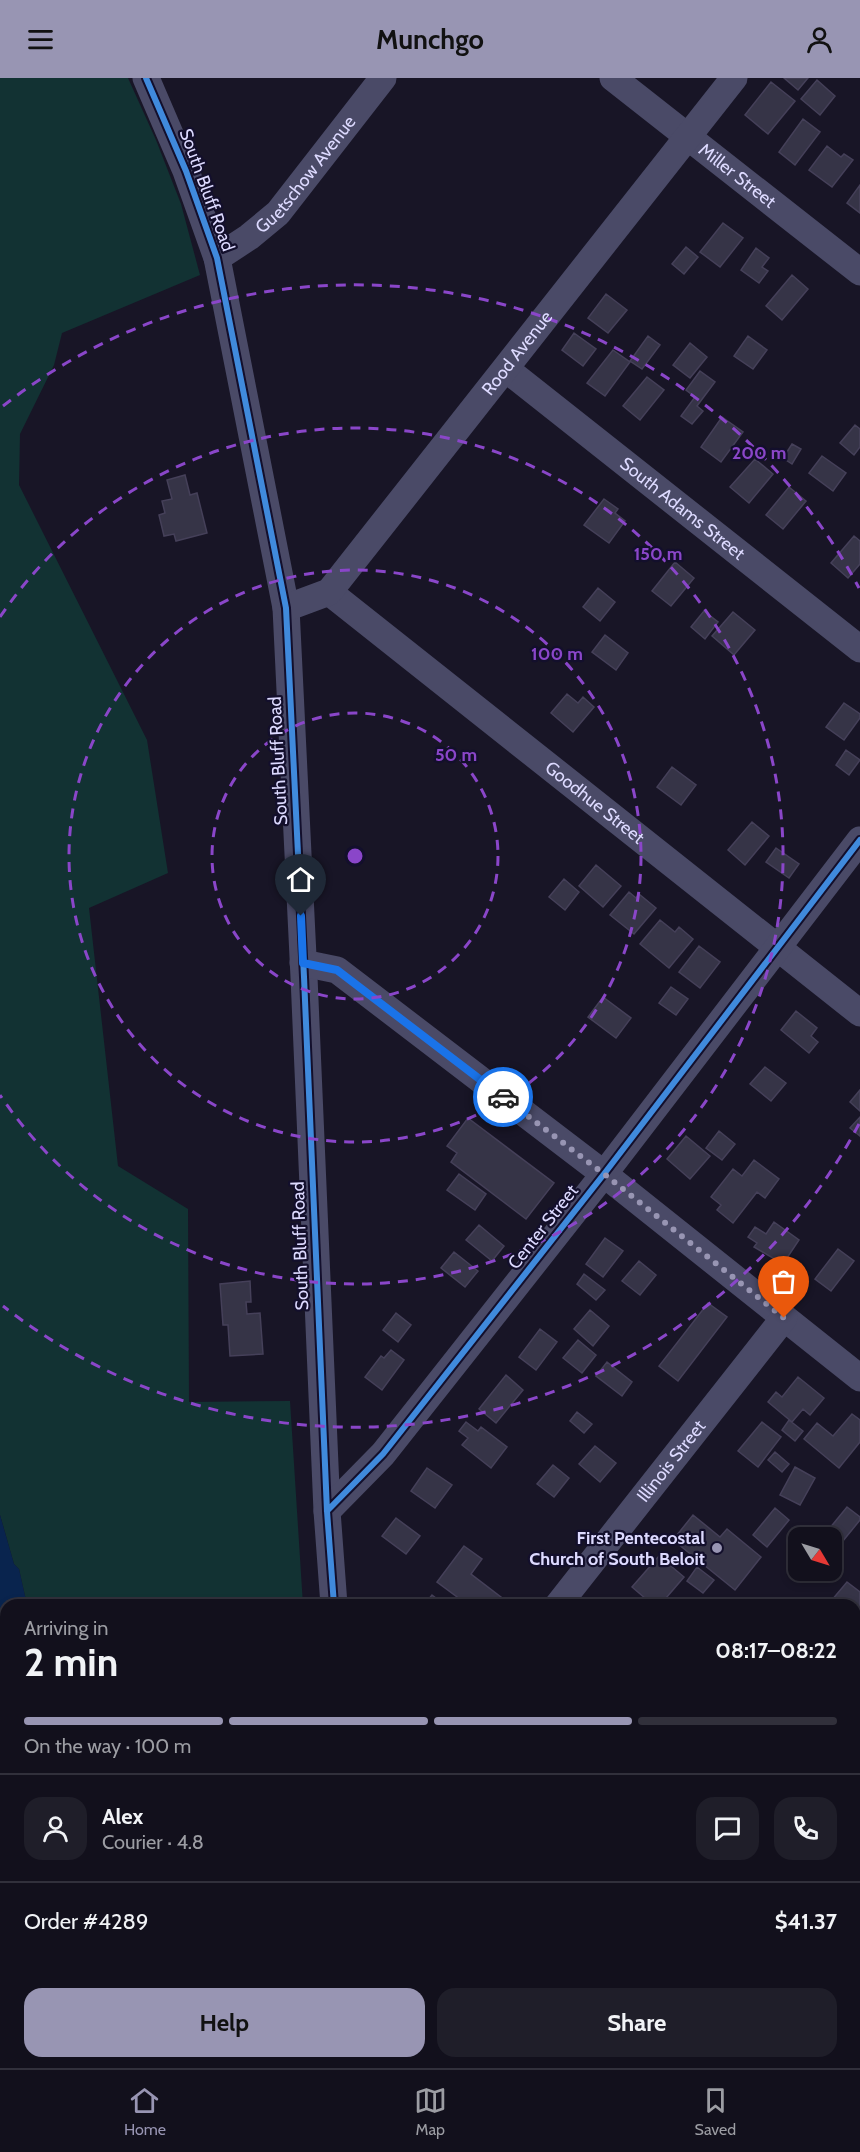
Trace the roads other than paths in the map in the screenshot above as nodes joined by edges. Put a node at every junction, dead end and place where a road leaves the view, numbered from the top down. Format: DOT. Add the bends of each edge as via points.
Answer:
graph roads {
  1 [pos="146,78"];
  2 [pos="383,78"];
  3 [pos="613,78"];
  4 [pos="734,78"];
  5 [pos="688,137"];
  6 [pos="217,258"];
  7 [pos="860,272"];
  8 [pos="506,369"];
  9 [pos="329,592"];
  10 [pos="286,608"];
  11 [pos="860,649"];
  12 [pos="860,840"];
  13 [pos="776,948"];
  14 [pos="303,963"];
  15 [pos="860,1013"];
  16 [pos="604,1174"];
  17 [pos="784,1318"];
  18 [pos="860,1378"];
  19 [pos="327,1511"];
  20 [pos="333,1599"];
  21 [pos="563,1599"];
  1 -- 6 [label="street, South Bluff Road" via="186,171"];
  2 -- 6 [label="street, Guetschow Avenue" via="278,213"];
  3 -- 5 [label="street, Miller Street"];
  4 -- 5 [label="street, Rood Avenue"];
  5 -- 7 [label="street, Miller Street"];
  5 -- 8 [label="street, Rood Avenue"];
  6 -- 10 [label="street, South Bluff Road"];
  8 -- 9 [label="street, Rood Avenue"];
  8 -- 11 [label="street, South Adams Street"];
  9 -- 10 [label="street"];
  9 -- 13 [label="street, Goodhue Street"];
  10 -- 14 [label="street, South Bluff Road"];
  12 -- 13 [label="street, Center Street"];
  13 -- 15 [label="street, Goodhue Street"];
  13 -- 16 [label="street, Center Street"];
  14 -- 16 [label="street" via="337,970"];
  14 -- 19 [label="street, South Bluff Road"];
  16 -- 17 [label="street"];
  16 -- 19 [label="street, Center Street" via="383,1454"];
  17 -- 18 [label="street"];
  17 -- 21 [label="street, Illinois Street"];
  19 -- 20 [label="street, South Bluff Road"];
}
